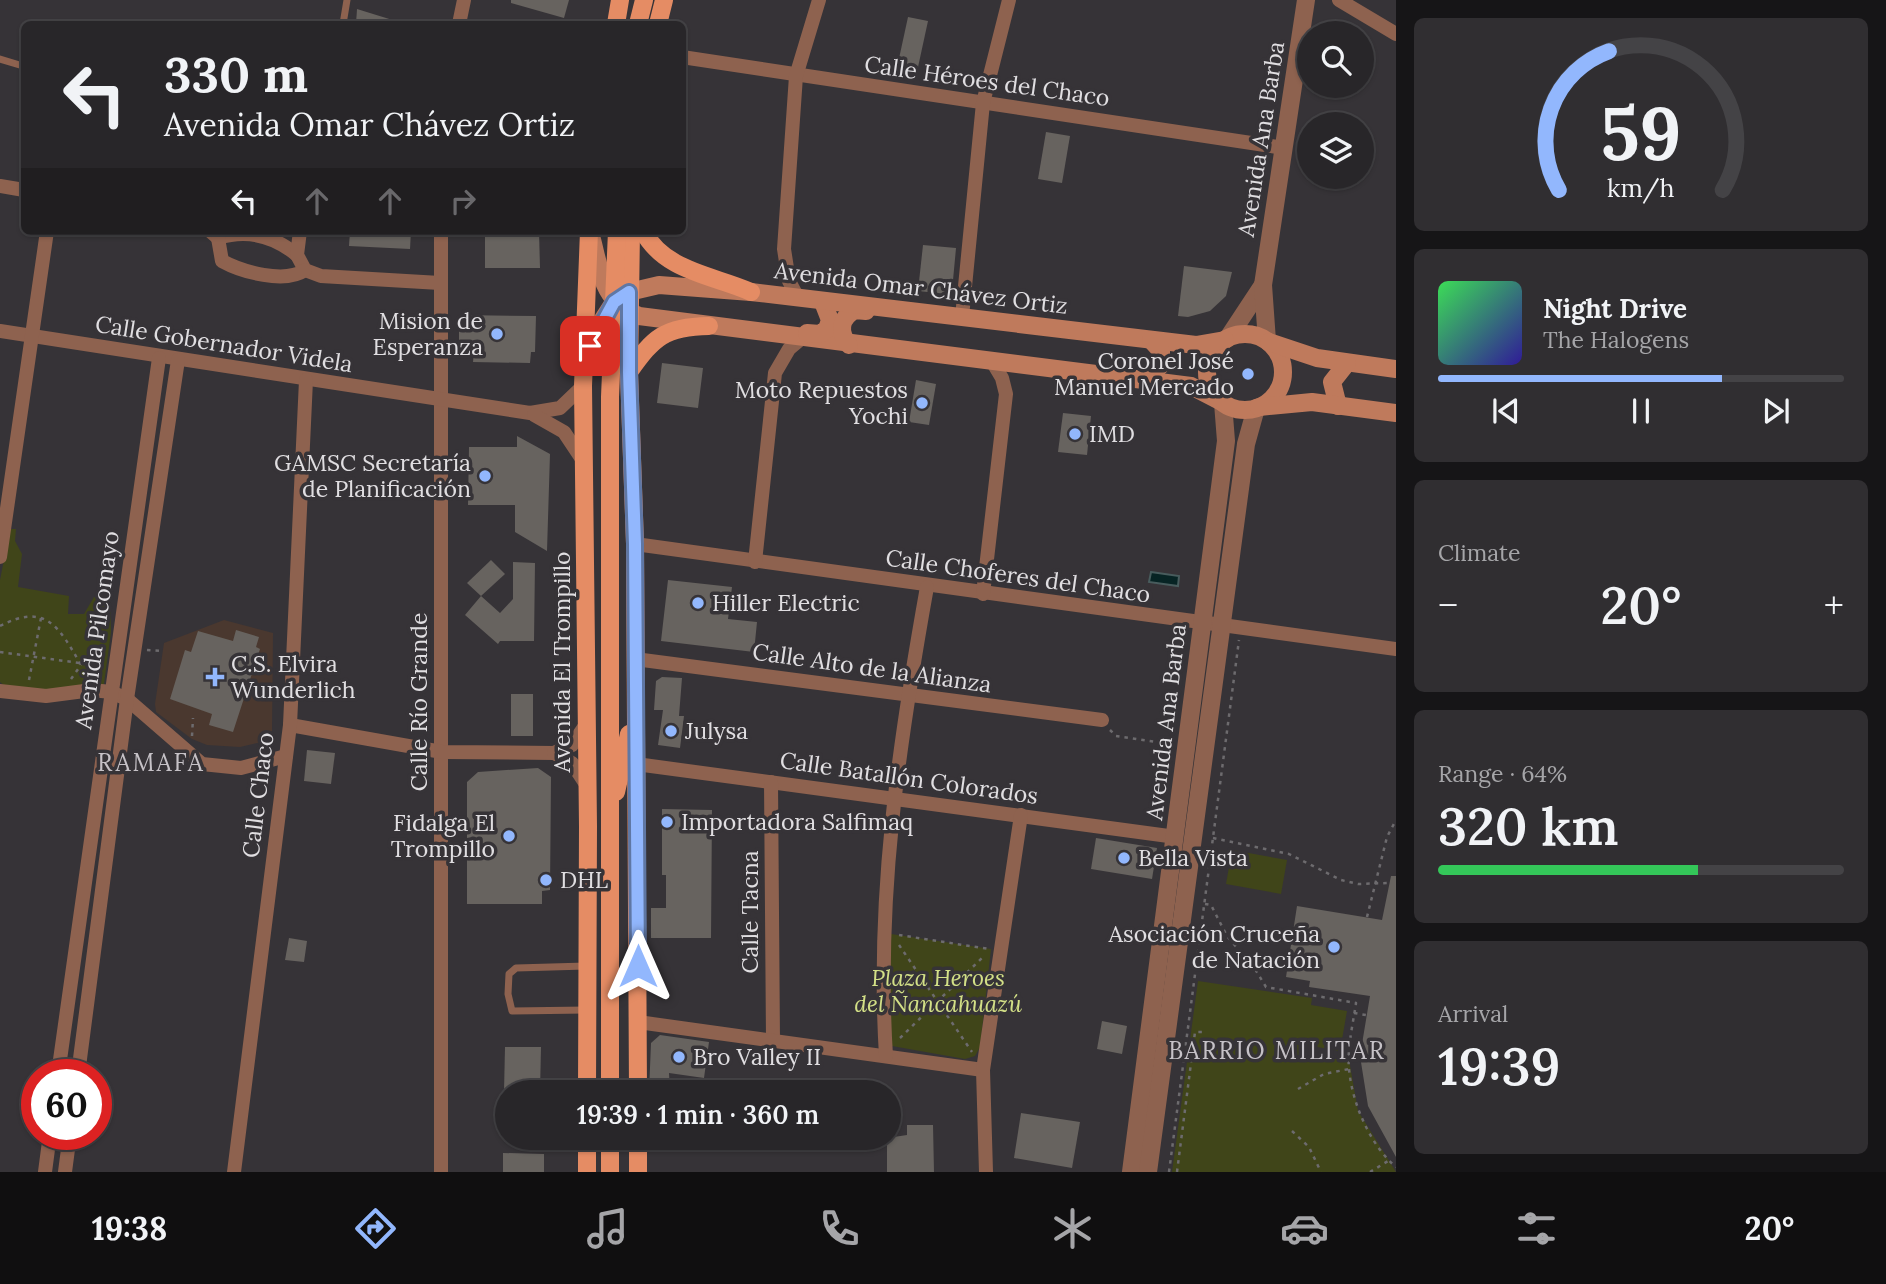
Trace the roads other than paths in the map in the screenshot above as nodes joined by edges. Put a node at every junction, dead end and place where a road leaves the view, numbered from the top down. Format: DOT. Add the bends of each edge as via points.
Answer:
graph roads {
  1 [pos="347,0"];
  2 [pos="464,0"];
  3 [pos="644,0"];
  4 [pos="664,0"];
  5 [pos="819,0"];
  6 [pos="1009,0"];
  7 [pos="1306,0"];
  8 [pos="1339,0"];
  9 [pos="619,1"];
  10 [pos="343,21"];
  11 [pos="460,21"];
  12 [pos="616,21"];
  13 [pos="639,21"];
  14 [pos="659,21"];
  15 [pos="1396,34"];
  16 [pos="686,58"];
  17 [pos="0,59"];
  18 [pos="21,65"];
  19 [pos="796,76"];
  20 [pos="984,103"];
  21 [pos="1284,148"];
  22 [pos="0,186"];
  23 [pos="21,190"];
  24 [pos="47,235"];
  25 [pos="214,235"];
  26 [pos="258,235"];
  27 [pos="299,235"];
  28 [pos="441,235"];
  29 [pos="590,235"];
  30 [pos="591,235"];
  31 [pos="617,235"];
  32 [pos="631,235"];
  33 [pos="646,235"];
  34 [pos="297,254"];
  35 [pos="305,270"];
  36 [pos="440,284"];
  37 [pos="1263,285"];
  38 [pos="751,292"];
  39 [pos="798,298"];
  40 [pos="624,302"];
  41 [pos="823,302"];
  42 [pos="925,312"];
  43 [pos="962,317"];
  44 [pos="709,326"];
  45 [pos="0,331"];
  46 [pos="752,332"];
  47 [pos="34,336"];
  48 [pos="802,338"];
  49 [pos="1227,339"];
  50 [pos="1151,340"];
  51 [pos="1268,341"];
  52 [pos="849,345"];
  53 [pos="159,358"];
  54 [pos="178,360"];
  55 [pos="584,362"];
  56 [pos="993,363"];
  57 [pos="1347,363"];
  58 [pos="1396,369"];
  59 [pos="629,372"];
  60 [pos="306,380"];
  61 [pos="1146,380"];
  62 [pos="583,386"];
  63 [pos="441,401"];
  64 [pos="1222,402"];
  65 [pos="1338,406"];
  66 [pos="1257,408"];
  67 [pos="530,413"];
  68 [pos="1396,413"];
  69 [pos="585,464"];
  70 [pos="635,544"];
  71 [pos="0,557"];
  72 [pos="755,562"];
  73 [pos="927,587"];
  74 [pos="983,594"];
  75 [pos="1203,624"];
  76 [pos="1223,626"];
  77 [pos="1396,649"];
  78 [pos="635,659"];
  79 [pos="0,691"];
  80 [pos="111,692"];
  81 [pos="907,696"];
  82 [pos="127,699"];
  83 [pos="635,707"];
  84 [pos="1102,720"];
  85 [pos="587,723"];
  86 [pos="290,725"];
  87 [pos="442,752"];
  88 [pos="555,753"];
  89 [pos="286,756"];
  90 [pos="636,764"];
  91 [pos="771,782"];
  92 [pos="587,787"];
  93 [pos="893,798"];
  94 [pos="1021,816"];
  95 [pos="608,826"];
  96 [pos="1180,848"];
  97 [pos="586,966"];
  98 [pos="587,1010"];
  99 [pos="1160,1013"];
  100 [pos="638,1022"];
  101 [pos="773,1041"];
  102 [pos="889,1051"];
  103 [pos="60,1059"];
  104 [pos="80,1059"];
  105 [pos="983,1070"];
  106 [pos="587,1080"];
  107 [pos="610,1080"];
  108 [pos="638,1080"];
  109 [pos="48,1150"];
  110 [pos="68,1150"];
  111 [pos="587,1150"];
  112 [pos="610,1150"];
  113 [pos="638,1150"];
  114 [pos="45,1172"];
  115 [pos="65,1172"];
  116 [pos="234,1172"];
  117 [pos="441,1172"];
  118 [pos="587,1172"];
  119 [pos="610,1172"];
  120 [pos="638,1172"];
  121 [pos="986,1172"];
  122 [pos="1131,1172"];
  123 [pos="1148,1172"];
  1 -- 10 [label="lane"];
  2 -- 11 [label="street"];
  3 -- 13 [label="main road"];
  4 -- 14 [label="main road"];
  5 -- 19 [label="street"];
  6 -- 20 [label="street"];
  7 -- 21 [label="street, Avenida Ana Barba"];
  8 -- 15 [label="street"];
  9 -- 12 [label="main road"];
  16 -- 19 [label="street, Calle Héroes del Chaco"];
  17 -- 18 [label="lane"];
  19 -- 20 [label="street, Calle Héroes del Chaco"];
  19 -- 39 [label="street" via="784,249 789,281"];
  20 -- 21 [label="street, Calle Héroes del Chaco"];
  20 -- 43 [label="street"];
  21 -- 37 [label="street, Avenida Ana Barba"];
  22 -- 23 [label="street"];
  24 -- 47 [label="street"];
  25 -- 35 [label="street" via="222,261 234,267 292,276"];
  26 -- 34 [label="street"];
  27 -- 34 [label="street"];
  28 -- 36 [label="street, Calle Río Grande"];
  29 -- 55 [label="main road, Avenida El Trompillo"];
  30 -- 40 [label="main road" via="602,274"];
  31 -- 40 [label="main road, Avenida El Trompillo"];
  32 -- 40 [label="main road, Avenida El Trompillo"];
  33 -- 38 [label="main road" via="673,263"];
  34 -- 35 [label="street"];
  35 -- 36 [label="street" via="321,276"];
  36 -- 63 [label="street, Calle Río Grande"];
  37 -- 49 [label="street, Avenida Ana Barba"];
  37 -- 51 [label="street, Avenida Ana Barba"];
  38 -- 39 [label="main road, Avenida Omar Chávez Ortiz"];
  38 -- 40 [label="main road, Avenida Omar Chávez Ortiz" via="659,285"];
  39 -- 41 [label="main road, Avenida Omar Chávez Ortiz"];
  40 -- 44 [label="main road" via="656,319"];
  40 -- 55 [label="main road" via="596,330"];
  40 -- 59 [label="main road, Avenida El Trompillo"];
  40 -- 95 [label="main road, Avenida El Trompillo" via="610,397"];
  41 -- 42 [label="main road, Avenida Omar Chávez Ortiz"];
  41 -- 46 [label="main road" via="830,320 820,334 765,328"];
  42 -- 43 [label="main road, Avenida Omar Chávez Ortiz"];
  42 -- 52 [label="main road" via="855,310 847,314 841,330"];
  43 -- 50 [label="main road, Avenida Omar Chávez Ortiz"];
  44 -- 46 [label="main road"];
  44 -- 59 [label="main road" via="685,327 656,338"];
  45 -- 47 [label="street, Calle Gobernador Videla"];
  46 -- 48 [label="main road"];
  47 -- 53 [label="street, Calle Gobernador Videla"];
  47 -- 71 [label="street"];
  48 -- 52 [label="main road"];
  48 -- 72 [label="street" via="789,349 775,373"];
  49 -- 50 [label="main road, Avenida Omar Chávez Ortiz" via="1196,345"];
  49 -- 51 [label="main road" via="1248,335"];
  49 -- 64 [label="main road" via="1210,357 1207,369 1208,381"];
  50 -- 61 [label="main road" via="1161,351 1161,365"];
  51 -- 57 [label="main road" via="1295,353"];
  51 -- 66 [label="main road" via="1282,365 1282,378 1278,390"];
  52 -- 56 [label="main road"];
  53 -- 54 [label="street, Calle Gobernador Videla"];
  53 -- 80 [label="street, Avenida Pilcomayo"];
  54 -- 60 [label="street, Calle Gobernador Videla"];
  54 -- 82 [label="street, Avenida Pilcomayo"];
  55 -- 62 [label="main road, Avenida El Trompillo"];
  56 -- 61 [label="main road"];
  56 -- 74 [label="street" via="1006,394"];
  57 -- 58 [label="main road"];
  57 -- 65 [label="main road" via="1332,382"];
  59 -- 70 [label="main road, Avenida El Trompillo"];
  60 -- 63 [label="street, Calle Gobernador Videla"];
  60 -- 86 [label="street, Calle Chaco"];
  61 -- 64 [label="main road" via="1191,386"];
  62 -- 67 [label="street" via="560,408"];
  62 -- 69 [label="main road, Avenida El Trompillo"];
  63 -- 67 [label="street, Calle Gobernador Videla"];
  63 -- 87 [label="street, Calle Río Grande"];
  64 -- 66 [label="main road" via="1239,409"];
  64 -- 75 [label="street, Avenida Ana Barba" via="1226,441"];
  65 -- 66 [label="main road" via="1289,402"];
  65 -- 68 [label="main road"];
  66 -- 76 [label="street, Avenida Ana Barba" via="1246,444"];
  67 -- 69 [label="street" via="564,432"];
  69 -- 85 [label="main road, Avenida El Trompillo"];
  70 -- 72 [label="street, Calle Choferes del Chaco"];
  70 -- 78 [label="main road, Avenida El Trompillo"];
  72 -- 73 [label="street, Calle Choferes del Chaco"];
  73 -- 74 [label="street, Calle Choferes del Chaco"];
  73 -- 81 [label="street"];
  74 -- 75 [label="street, Calle Choferes del Chaco"];
  75 -- 76 [label="street, Calle Choferes del Chaco"];
  75 -- 96 [label="street, Avenida Ana Barba"];
  76 -- 77 [label="street, Calle Choferes del Chaco"];
  76 -- 96 [label="street, Avenida Ana Barba"];
  78 -- 81 [label="street, Calle Alto de la Alianza"];
  78 -- 83 [label="main road, Avenida El Trompillo"];
  79 -- 80 [label="street" via="27,695"];
  80 -- 82 [label="street"];
  80 -- 103 [label="street, Avenida Pilcomayo"];
  81 -- 84 [label="street, Calle Alto de la Alianza"];
  81 -- 93 [label="street"];
  82 -- 89 [label="street" via="202,764 241,768"];
  82 -- 104 [label="street, Avenida Pilcomayo"];
  83 -- 90 [label="main road, Avenida El Trompillo"];
  83 -- 95 [label="main road"];
  85 -- 88 [label="street" via="572,745"];
  85 -- 92 [label="main road, Avenida El Trompillo"];
  86 -- 87 [label="street"];
  86 -- 89 [label="street, Calle Chaco"];
  87 -- 88 [label="street"];
  87 -- 117 [label="street, Calle Río Grande"];
  88 -- 92 [label="street" via="572,763"];
  89 -- 116 [label="street, Calle Chaco"];
  90 -- 91 [label="street, Calle Batallón Colorados"];
  90 -- 100 [label="main road, Avenida El Trompillo"];
  91 -- 93 [label="street, Calle Batallón Colorados"];
  91 -- 101 [label="street, Calle Tacna"];
  92 -- 97 [label="main road, Avenida El Trompillo"];
  93 -- 94 [label="street, Calle Batallón Colorados"];
  93 -- 102 [label="street" via="884,901"];
  94 -- 96 [label="street, Calle Batallón Colorados"];
  94 -- 105 [label="street"];
  95 -- 107 [label="main road, Avenida El Trompillo"];
  96 -- 99 [label="street, Avenida Ana Barba"];
  97 -- 98 [label="main road, Avenida El Trompillo"];
  97 -- 98 [label="lane" via="516,968 509,974 508,994 512,1011"];
  98 -- 106 [label="main road, Avenida El Trompillo"];
  99 -- 122 [label="street, Avenida Ana Barba"];
  99 -- 123 [label="street, Avenida Ana Barba"];
  100 -- 101 [label="street"];
  100 -- 108 [label="main road, Avenida El Trompillo"];
  101 -- 102 [label="street"];
  102 -- 105 [label="street"];
  105 -- 121 [label="street"];
  109 -- 114 [label="street"];
  110 -- 115 [label="street"];
  111 -- 118 [label="main road"];
  112 -- 119 [label="main road"];
  113 -- 120 [label="main road"];
}
